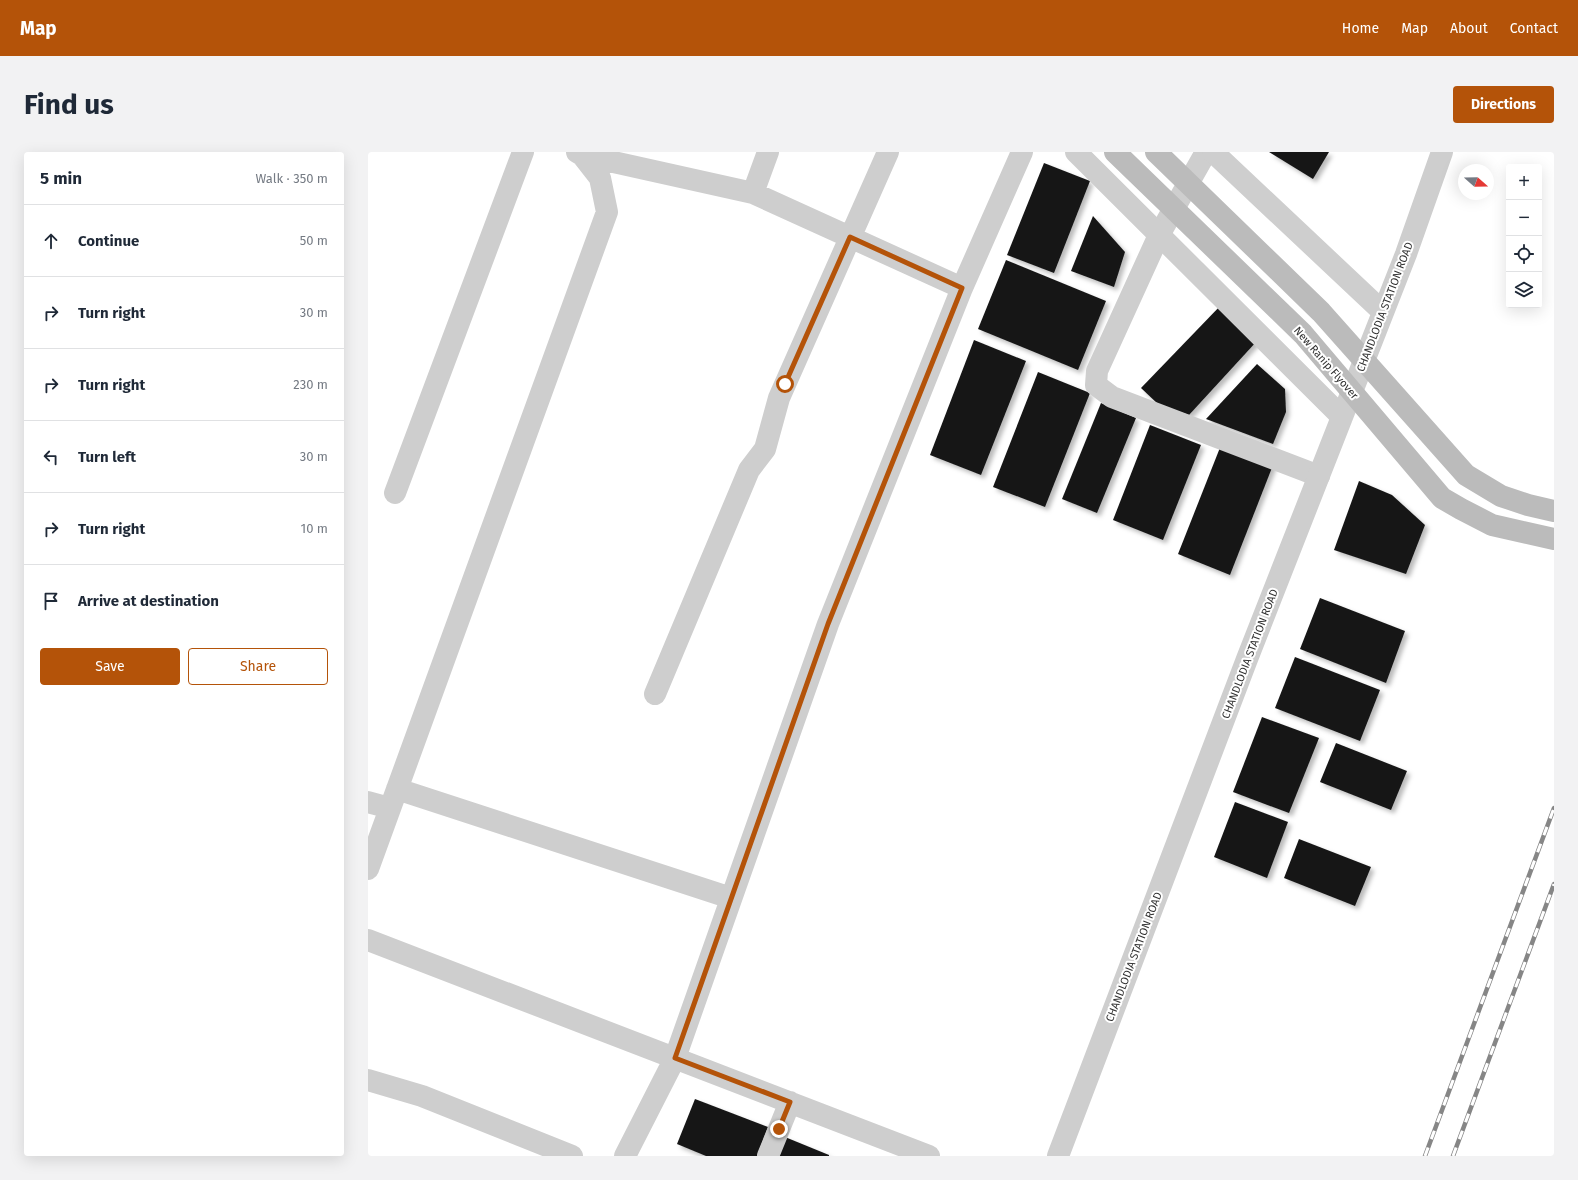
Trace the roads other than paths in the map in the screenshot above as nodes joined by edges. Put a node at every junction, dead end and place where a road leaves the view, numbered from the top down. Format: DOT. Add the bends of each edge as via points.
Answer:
graph roads {
  1 [pos="523,152"];
  2 [pos="768,152"];
  3 [pos="888,152"];
  4 [pos="1022,152"];
  5 [pos="1076,152"];
  6 [pos="1114,152"];
  7 [pos="1156,152"];
  8 [pos="1206,152"];
  9 [pos="1212,152"];
  10 [pos="1442,152"];
  11 [pos="581,153"];
  12 [pos="753,193"];
  13 [pos="1158,234"];
  14 [pos="850,237"];
  15 [pos="962,288"];
  16 [pos="1383,312"];
  17 [pos="1342,417"];
  18 [pos="1319,476"];
  19 [pos="395,493"];
  20 [pos="1554,511"];
  21 [pos="1554,539"];
  22 [pos="655,694"];
  23 [pos="394,798"];
  24 [pos="368,802"];
  25 [pos="368,869"];
  26 [pos="731,898"];
  27 [pos="368,940"];
  28 [pos="675,1058"];
  29 [pos="368,1080"];
  30 [pos="790,1102"];
  31 [pos="572,1156"];
  32 [pos="625,1156"];
  33 [pos="768,1156"];
  34 [pos="929,1156"];
  35 [pos="1058,1156"];
  1 -- 19 [label="street"];
  2 -- 12 [label="street"];
  3 -- 14 [label="street"];
  4 -- 15 [label="street"];
  5 -- 13 [label="street"];
  6 -- 21 [label="main road, New Ranip Flyover, bridge" via="1303,334 1442,498 1492,524"];
  7 -- 20 [label="main road, bridge" via="1322,312 1466,476 1502,496"];
  8 -- 13 [label="street"];
  9 -- 16 [label="street"];
  10 -- 16 [label="street, CHANDLODIA STATION ROAD"];
  11 -- 12 [label="street"];
  11 -- 23 [label="street" via="600,178 607,212"];
  12 -- 14 [label="street"];
  13 -- 17 [label="street"];
  13 -- 18 [label="street" via="1097,371 1096,385 1112,397"];
  14 -- 15 [label="street"];
  14 -- 22 [label="street" via="779,398 765,449 749,470"];
  15 -- 26 [label="street" via="828,624"];
  16 -- 17 [label="street, CHANDLODIA STATION ROAD"];
  17 -- 18 [label="street, CHANDLODIA STATION ROAD"];
  18 -- 35 [label="street, CHANDLODIA STATION ROAD" via="1247,658"];
  23 -- 24 [label="street"];
  23 -- 25 [label="street"];
  23 -- 26 [label="street"];
  26 -- 28 [label="street"];
  27 -- 28 [label="street"];
  28 -- 30 [label="street"];
  28 -- 32 [label="street"];
  29 -- 31 [label="street" via="422,1096"];
  30 -- 33 [label="street"];
  30 -- 34 [label="street"];
}
